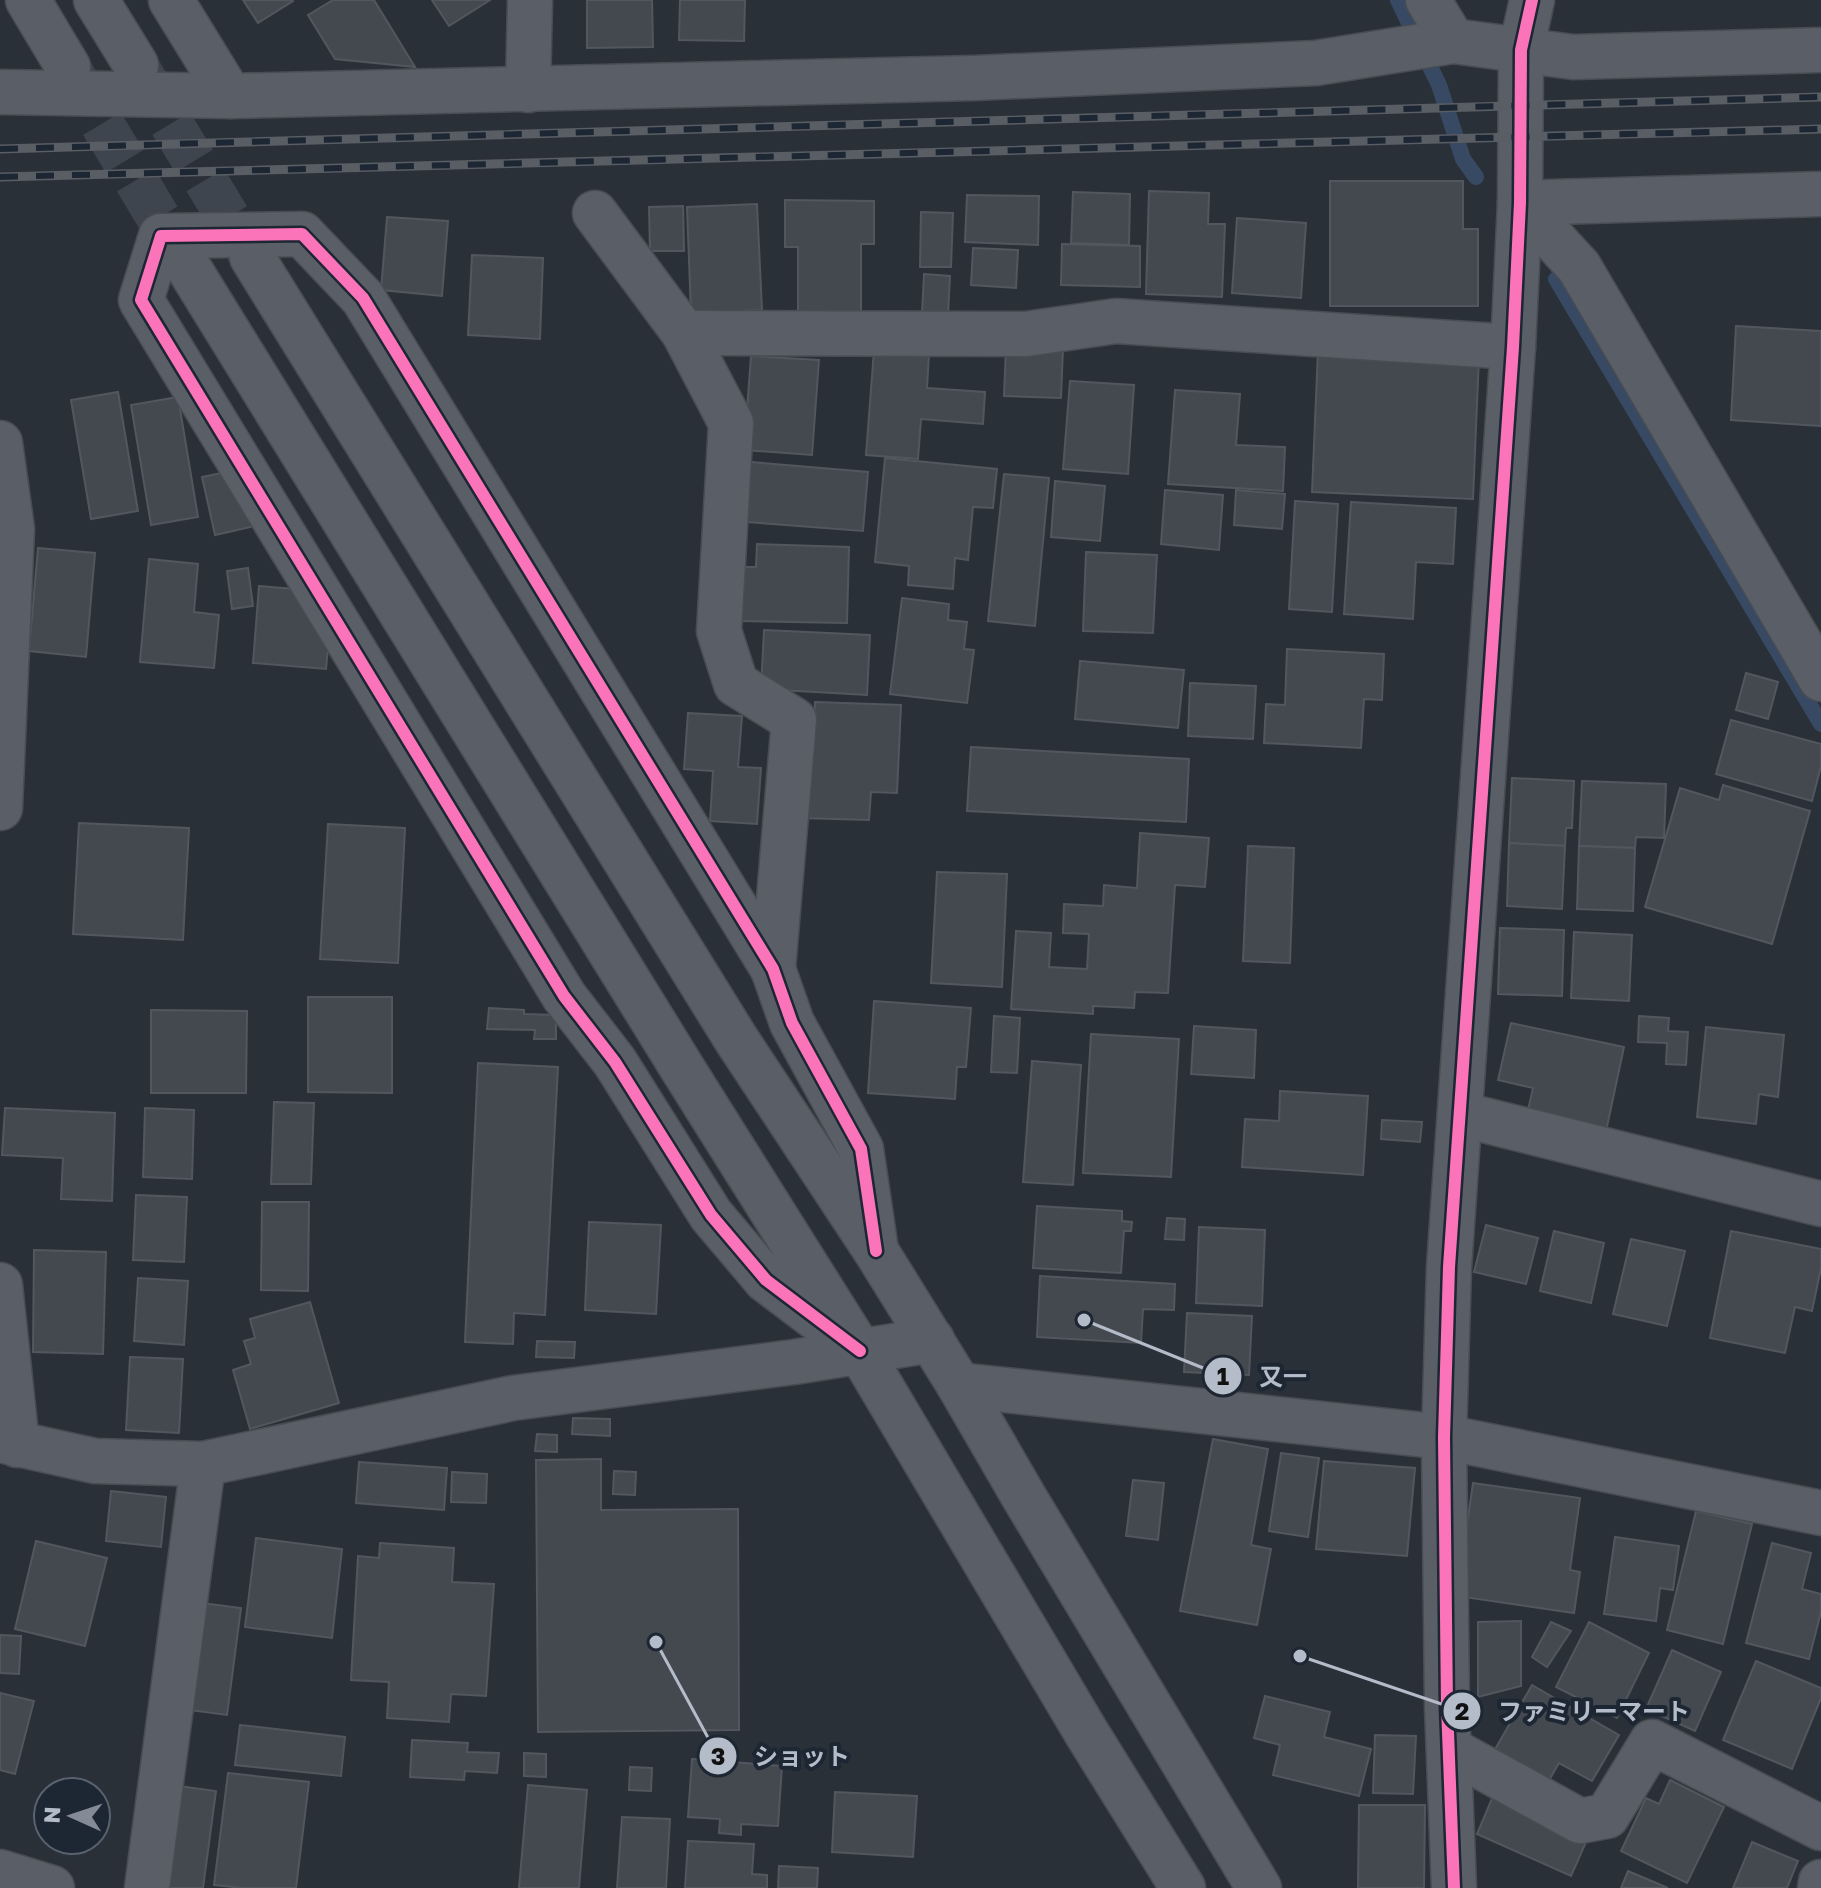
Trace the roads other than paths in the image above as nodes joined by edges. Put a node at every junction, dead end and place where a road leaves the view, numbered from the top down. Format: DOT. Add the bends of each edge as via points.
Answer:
graph roads {
  1 [pos="28,0"];
  2 [pos="96,0"];
  3 [pos="171,0"];
  4 [pos="530,0"];
  5 [pos="1428,0"];
  6 [pos="1532,0"];
  7 [pos="1430,44"];
  8 [pos="1521,50"];
  9 [pos="1821,50"];
  10 [pos="136,65"];
  11 [pos="68,67"];
  12 [pos="528,90"];
  13 [pos="0,92"];
  14 [pos="230,96"];
  15 [pos="1821,194"];
  16 [pos="1520,203"];
  17 [pos="595,213"];
  18 [pos="252,257"];
  19 [pos="185,262"];
  20 [pos="684,333"];
  21 [pos="1513,347"];
  22 [pos="0,443"];
  23 [pos="4,628"];
  24 [pos="1821,679"];
  25 [pos="0,808"];
  26 [pos="773,969"];
  27 [pos="1460,1114"];
  28 [pos="1821,1204"];
  29 [pos="876,1251"];
  30 [pos="0,1285"];
  31 [pos="932,1340"];
  32 [pos="860,1351"];
  33 [pos="959,1385"];
  34 [pos="1444,1437"];
  35 [pos="8,1442"];
  36 [pos="203,1464"];
  37 [pos="1821,1513"];
  38 [pos="1449,1749"];
  39 [pos="1821,1828"];
  40 [pos="0,1872"];
  41 [pos="1821,1882"];
  42 [pos="52,1888"];
  43 [pos="147,1888"];
  44 [pos="1183,1888"];
  45 [pos="1259,1888"];
  46 [pos="1454,1888"];
  47 [pos="1820,1888"];
  1 -- 11 [label="street"];
  2 -- 10 [label="street"];
  3 -- 14 [label="street"];
  4 -- 12 [label="street"];
  5 -- 7 [label="street"];
  6 -- 8 [label="street"];
  7 -- 8 [label="street"];
  7 -- 12 [label="street" via="1300,63"];
  8 -- 9 [label="street" via="1573,57"];
  8 -- 16 [label="street"];
  12 -- 14 [label="street"];
  13 -- 14 [label="street"];
  15 -- 16 [label="street"];
  16 -- 21 [label="street"];
  16 -- 24 [label="street" via="1579,267"];
  17 -- 20 [label="street"];
  18 -- 29 [label="street" via="736,1039"];
  19 -- 32 [label="street"];
  20 -- 21 [label="street" via="1026,334 1116,321"];
  20 -- 26 [label="street" via="731,423 719,631 736,684 794,720"];
  21 -- 27 [label="street"];
  22 -- 23 [label="street" via="12,529"];
  23 -- 25 [label="street"];
  26 -- 29 [label="street" via="792,1023 861,1149"];
  26 -- 32 [label="street" via="363,298 302,234 161,236 141,300 564,996 615,1062 711,1215 766,1280"];
  27 -- 28 [label="street"];
  27 -- 34 [label="street"];
  29 -- 31 [label="street"];
  30 -- 35 [label="street"];
  31 -- 32 [label="street"];
  31 -- 33 [label="street"];
  32 -- 36 [label="street" via="513,1398"];
  32 -- 44 [label="street"];
  33 -- 34 [label="street"];
  33 -- 45 [label="street"];
  34 -- 37 [label="street"];
  34 -- 38 [label="street"];
  35 -- 36 [label="street" via="95,1461"];
  36 -- 43 [label="street"];
  38 -- 39 [label="street" via="1580,1821 1607,1816 1652,1742"];
  38 -- 46 [label="street"];
  40 -- 42 [label="street"];
  41 -- 47 [label="street"];
}
